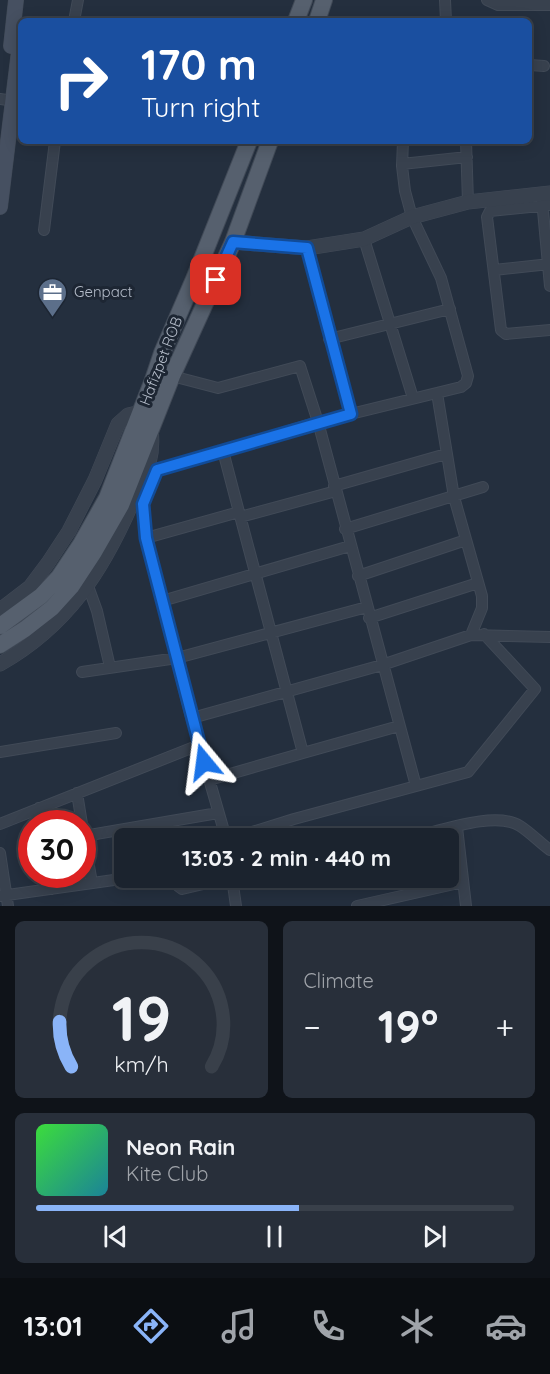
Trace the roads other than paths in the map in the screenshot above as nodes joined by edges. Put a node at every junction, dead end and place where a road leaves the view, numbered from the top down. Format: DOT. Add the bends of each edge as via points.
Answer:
graph roads {
  1 [pos="16,0"];
  2 [pos="25,0"];
  3 [pos="78,0"];
  4 [pos="303,0"];
  5 [pos="324,0"];
  6 [pos="445,0"];
  7 [pos="487,0"];
  8 [pos="550,4"];
  9 [pos="23,18"];
  10 [pos="75,18"];
  11 [pos="297,18"];
  12 [pos="318,18"];
  13 [pos="446,18"];
  14 [pos="18,52"];
  15 [pos="532,65"];
  16 [pos="544,66"];
  17 [pos="10,100"];
  18 [pos="0,133"];
  19 [pos="55,144"];
  20 [pos="248,144"];
  21 [pos="269,144"];
  22 [pos="403,144"];
  23 [pos="466,144"];
  24 [pos="467,157"];
  25 [pos="402,164"];
  26 [pos="546,199"];
  27 [pos="468,202"];
  28 [pos="0,207"];
  29 [pos="412,218"];
  30 [pos="44,230"];
  31 [pos="364,239"];
  32 [pos="233,242"];
  33 [pos="307,248"];
  34 [pos="549,265"];
  35 [pos="494,270"];
  36 [pos="550,286"];
  37 [pos="450,309"];
  38 [pos="388,323"];
  39 [pos="550,330"];
  40 [pos="330,339"];
  41 [pos="172,376"];
  42 [pos="437,393"];
  43 [pos="413,398"];
  44 [pos="141,412"];
  45 [pos="351,414"];
  46 [pos="318,423"];
  47 [pos="144,433"];
  48 [pos="223,451"];
  49 [pos="446,454"];
  50 [pos="483,488"];
  51 [pos="335,489"];
  52 [pos="454,497"];
  53 [pos="239,515"];
  54 [pos="345,529"];
  55 [pos="146,538"];
  56 [pos="466,540"];
  57 [pos="350,546"];
  58 [pos="256,574"];
  59 [pos="358,576"];
  60 [pos="478,584"];
  61 [pos="88,586"];
  62 [pos="162,601"];
  63 [pos="0,610"];
  64 [pos="368,612"];
  65 [pos="0,626"];
  66 [pos="271,633"];
  67 [pos="484,634"];
  68 [pos="471,635"];
  69 [pos="550,637"];
  70 [pos="0,645"];
  71 [pos="177,658"];
  72 [pos="0,664"];
  73 [pos="382,665"];
  74 [pos="110,667"];
  75 [pos="82,672"];
  76 [pos="286,692"];
  77 [pos="192,718"];
  78 [pos="399,726"];
  79 [pos="116,733"];
  80 [pos="199,745"];
  81 [pos="0,752"];
  82 [pos="303,753"];
  83 [pos="209,780"];
  84 [pos="416,786"];
  85 [pos="77,793"];
  86 [pos="39,808"];
  87 [pos="80,810"];
  88 [pos="218,813"];
  89 [pos="0,824"];
  90 [pos="96,827"];
  91 [pos="457,827"];
  92 [pos="223,828"];
  93 [pos="268,828"];
  94 [pos="453,828"];
  95 [pos="550,850"];
  96 [pos="0,853"];
  97 [pos="114,880"];
  98 [pos="96,882"];
  99 [pos="463,882"];
  100 [pos="59,888"];
  101 [pos="233,888"];
  102 [pos="52,889"];
  103 [pos="5,899"];
  104 [pos="380,903"];
  105 [pos="237,906"];
  106 [pos="357,906"];
  107 [pos="466,906"];
  1 -- 17 [label="main road"];
  2 -- 9 [label="main road"];
  3 -- 10 [label="street"];
  4 -- 11 [label="main road"];
  5 -- 12 [label="main road"];
  6 -- 13 [label="street"];
  7 -- 8 [label="street" via="498,5"];
  14 -- 17 [label="main road"];
  15 -- 16 [label="street"];
  17 -- 18 [label="main road"];
  17 -- 28 [label="main road"];
  19 -- 30 [label="street"];
  20 -- 44 [label="main road, Hafizpet ROB"];
  21 -- 32 [label="main road"];
  22 -- 25 [label="street"];
  23 -- 24 [label="street"];
  24 -- 25 [label="street"];
  24 -- 27 [label="street"];
  25 -- 29 [label="street"];
  26 -- 27 [label="street"];
  26 -- 34 [label="street"];
  26 -- 35 [label="street" via="488,213"];
  27 -- 29 [label="street"];
  29 -- 31 [label="street"];
  29 -- 37 [label="street" via="441,278"];
  31 -- 33 [label="street"];
  31 -- 38 [label="street"];
  32 -- 33 [label="street"];
  32 -- 41 [label="main road"];
  33 -- 40 [label="street"];
  34 -- 35 [label="street"];
  34 -- 36 [label="street"];
  35 -- 39 [label="street" via="503,333"];
  37 -- 38 [label="street"];
  37 -- 42 [label="street" via="468,376 461,387"];
  38 -- 40 [label="street"];
  38 -- 43 [label="street"];
  40 -- 45 [label="street"];
  41 -- 46 [label="street" via="218,388 300,366"];
  41 -- 47 [label="main road"];
  42 -- 43 [label="street"];
  42 -- 49 [label="street"];
  43 -- 45 [label="street"];
  44 -- 47 [label="main road, Hafizpet ROB"];
  44 -- 63 [label="street" via="128,415 118,424 95,480 48,563 30,587"];
  45 -- 46 [label="street"];
  46 -- 48 [label="street"];
  46 -- 51 [label="street"];
  47 -- 61 [label="street" via="152,456 116,540"];
  47 -- 65 [label="main road" via="64,569 41,596"];
  47 -- 70 [label="main road" via="121,505 71,587 52,608"];
  48 -- 53 [label="street"];
  48 -- 55 [label="street" via="157,470 143,504"];
  49 -- 51 [label="street"];
  49 -- 52 [label="street"];
  50 -- 52 [label="street"];
  51 -- 53 [label="street"];
  51 -- 54 [label="street"];
  52 -- 54 [label="street"];
  52 -- 56 [label="street"];
  53 -- 55 [label="street"];
  53 -- 58 [label="street"];
  54 -- 57 [label="street"];
  55 -- 62 [label="street"];
  56 -- 59 [label="street"];
  56 -- 60 [label="street"];
  57 -- 58 [label="street"];
  57 -- 59 [label="street"];
  58 -- 62 [label="street"];
  58 -- 66 [label="street"];
  59 -- 64 [label="street"];
  60 -- 64 [label="street"];
  60 -- 68 [label="street" via="482,608"];
  61 -- 72 [label="street" via="42,636"];
  61 -- 74 [label="street"];
  62 -- 71 [label="street"];
  64 -- 66 [label="street"];
  64 -- 73 [label="street"];
  66 -- 71 [label="street"];
  66 -- 76 [label="street"];
  67 -- 68 [label="street"];
  67 -- 69 [label="street"];
  67 -- 84 [label="street" via="535,689 468,772"];
  68 -- 73 [label="street"];
  71 -- 74 [label="street"];
  71 -- 77 [label="street"];
  73 -- 76 [label="street"];
  73 -- 78 [label="street"];
  74 -- 75 [label="street"];
  76 -- 77 [label="street"];
  76 -- 82 [label="street"];
  77 -- 80 [label="street"];
  78 -- 82 [label="street"];
  78 -- 84 [label="street"];
  79 -- 81 [label="street"];
  80 -- 83 [label="street"];
  80 -- 85 [label="street"];
  82 -- 83 [label="street"];
  83 -- 88 [label="street"];
  84 -- 93 [label="street"];
  85 -- 86 [label="street"];
  85 -- 87 [label="street"];
  86 -- 89 [label="street"];
  88 -- 90 [label="street"];
  88 -- 92 [label="street"];
  91 -- 94 [label="street"];
  91 -- 95 [label="street" via="490,819 506,820"];
  91 -- 99 [label="street"];
  96 -- 103 [label="street"];
  97 -- 98 [label="street"];
  99 -- 104 [label="street"];
  99 -- 107 [label="street"];
  100 -- 102 [label="street"];
  101 -- 105 [label="street"];
  102 -- 103 [label="street"];
  104 -- 106 [label="street"];
}
